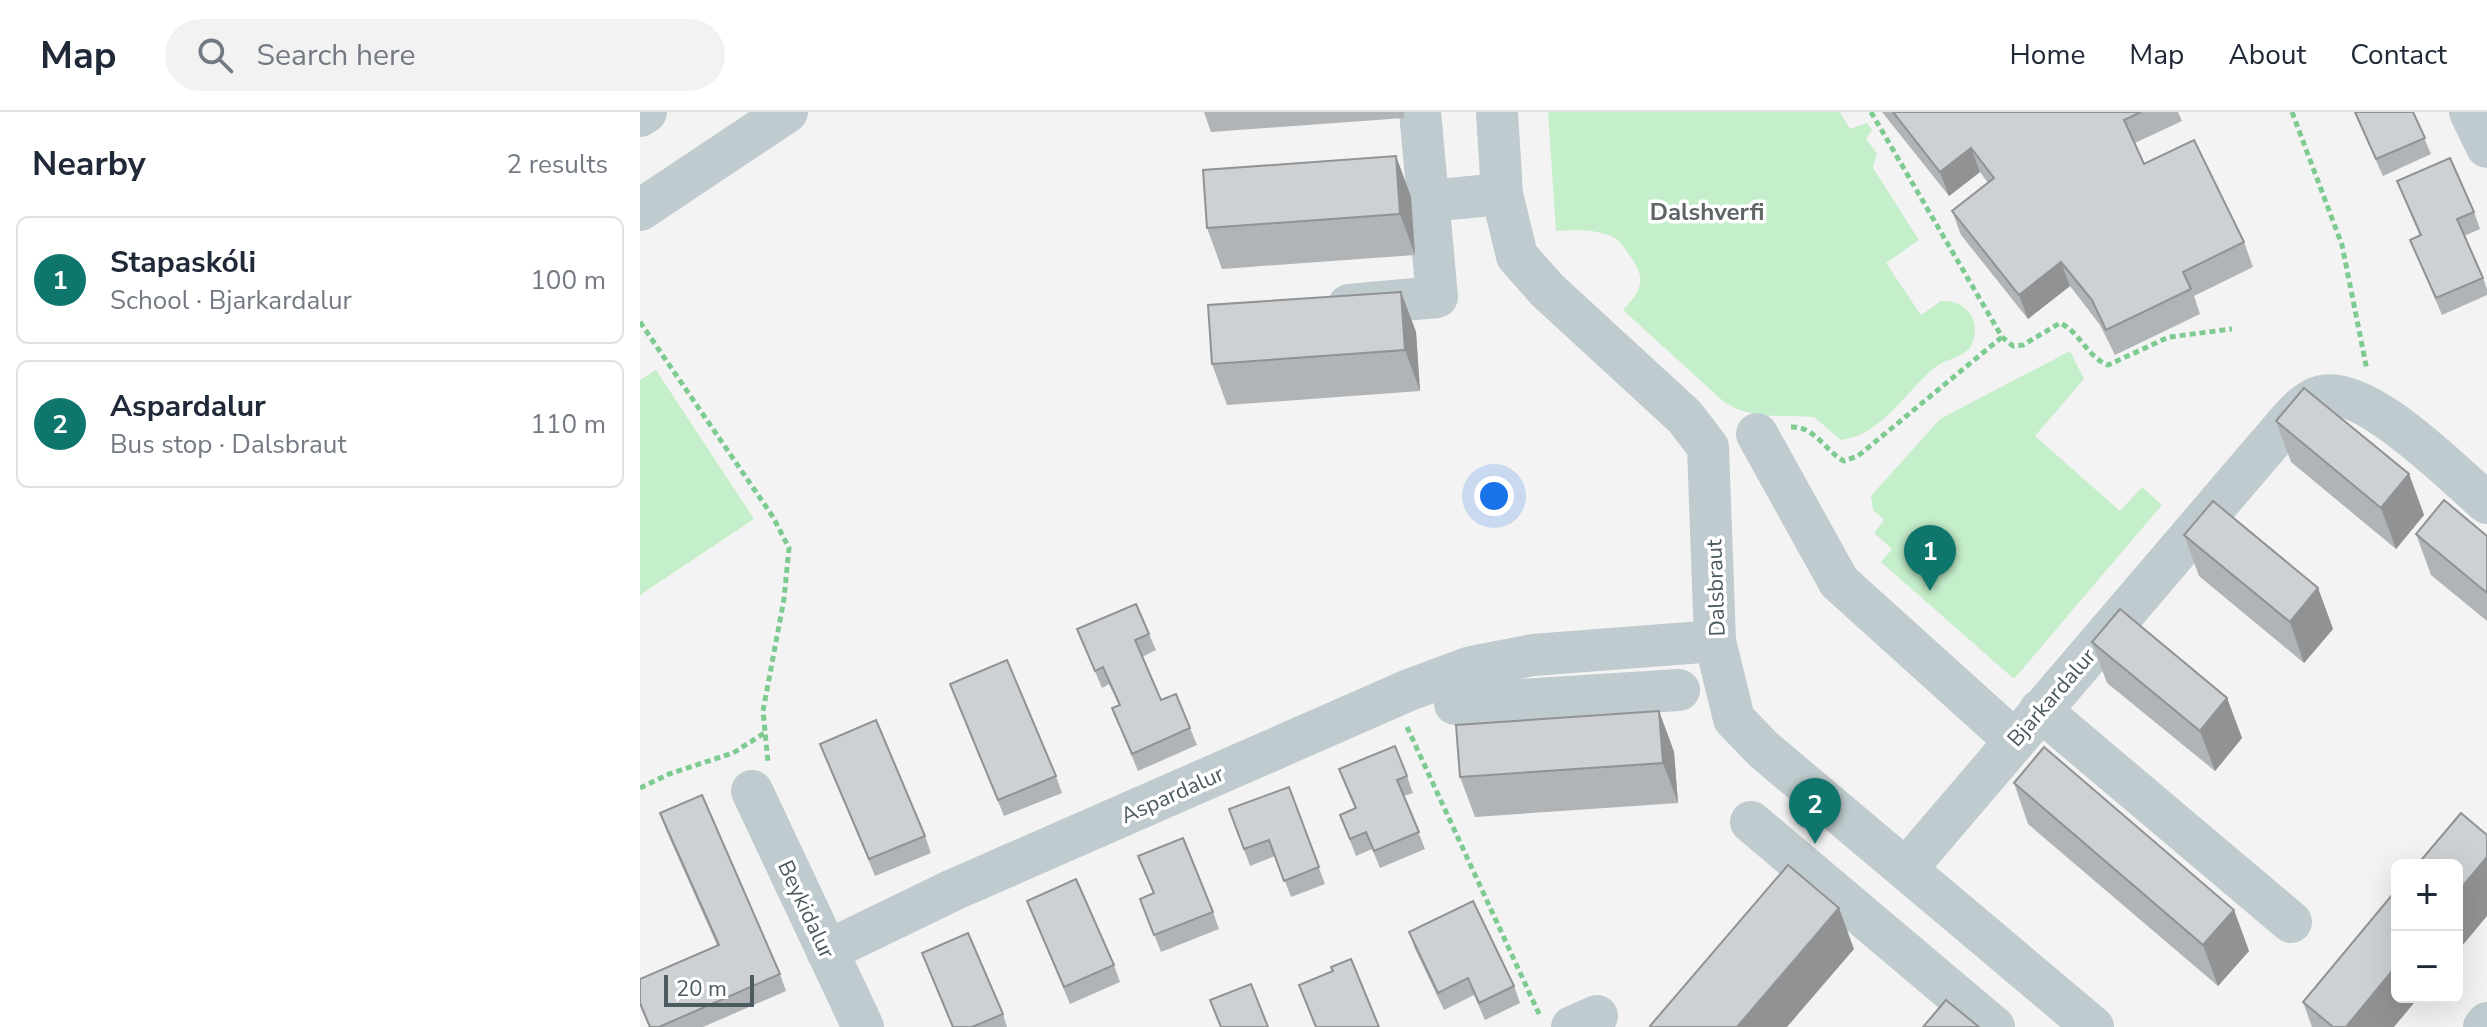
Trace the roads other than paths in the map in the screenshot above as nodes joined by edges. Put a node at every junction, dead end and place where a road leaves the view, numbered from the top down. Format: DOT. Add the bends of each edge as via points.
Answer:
graph roads {
  1 [pos="646,112"];
  2 [pos="1420,112"];
  3 [pos="1497,112"];
  4 [pos="2470,112"];
  5 [pos="775,115"];
  6 [pos="640,116"];
  7 [pos="2487,147"];
  8 [pos="1502,194"];
  9 [pos="1428,201"];
  10 [pos="640,210"];
  11 [pos="1313,308"];
  12 [pos="1757,434"];
  13 [pos="2487,503"];
  14 [pos="1715,641"];
  15 [pos="1582,650"];
  16 [pos="1679,690"];
  17 [pos="1584,696"];
  18 [pos="1455,704"];
  19 [pos="2027,725"];
  20 [pos="1804,783"];
  21 [pos="752,791"];
  22 [pos="1906,869"];
  23 [pos="2291,922"];
  24 [pos="827,951"];
  25 [pos="863,1027"];
  26 [pos="1994,1027"];
  27 [pos="2093,1027"];
  1 -- 6 [label="street"];
  2 -- 9 [label="street" via="1409,156"];
  3 -- 8 [label="street, Dalsbraut"];
  4 -- 7 [label="street"];
  5 -- 10 [label="street"];
  8 -- 9 [label="street"];
  8 -- 14 [label="street, Dalsbraut" via="1517,256 1685,417 1708,447"];
  9 -- 11 [label="street" via="1437,297"];
  12 -- 19 [label="street" via="1839,582"];
  13 -- 19 [label="street, Bjarkardalur" via="2372,406 2341,393 2315,398"];
  14 -- 15 [label="street, Aspardalur"];
  14 -- 20 [label="street, Dalsbraut" via="1734,719"];
  15 -- 17 [label="street"];
  15 -- 24 [label="street, Aspardalur" via="1471,667 1393,697 953,890"];
  16 -- 17 [label="street"];
  17 -- 18 [label="street"];
  19 -- 22 [label="street, Bjarkardalur"];
  19 -- 23 [label="street"];
  20 -- 22 [label="street, Dalsbraut"];
  20 -- 26 [label="street" via="1756,826"];
  21 -- 24 [label="street, Beykidalur"];
  22 -- 27 [label="street, Dalsbraut"];
  24 -- 25 [label="street, Beykidalur"];
}
